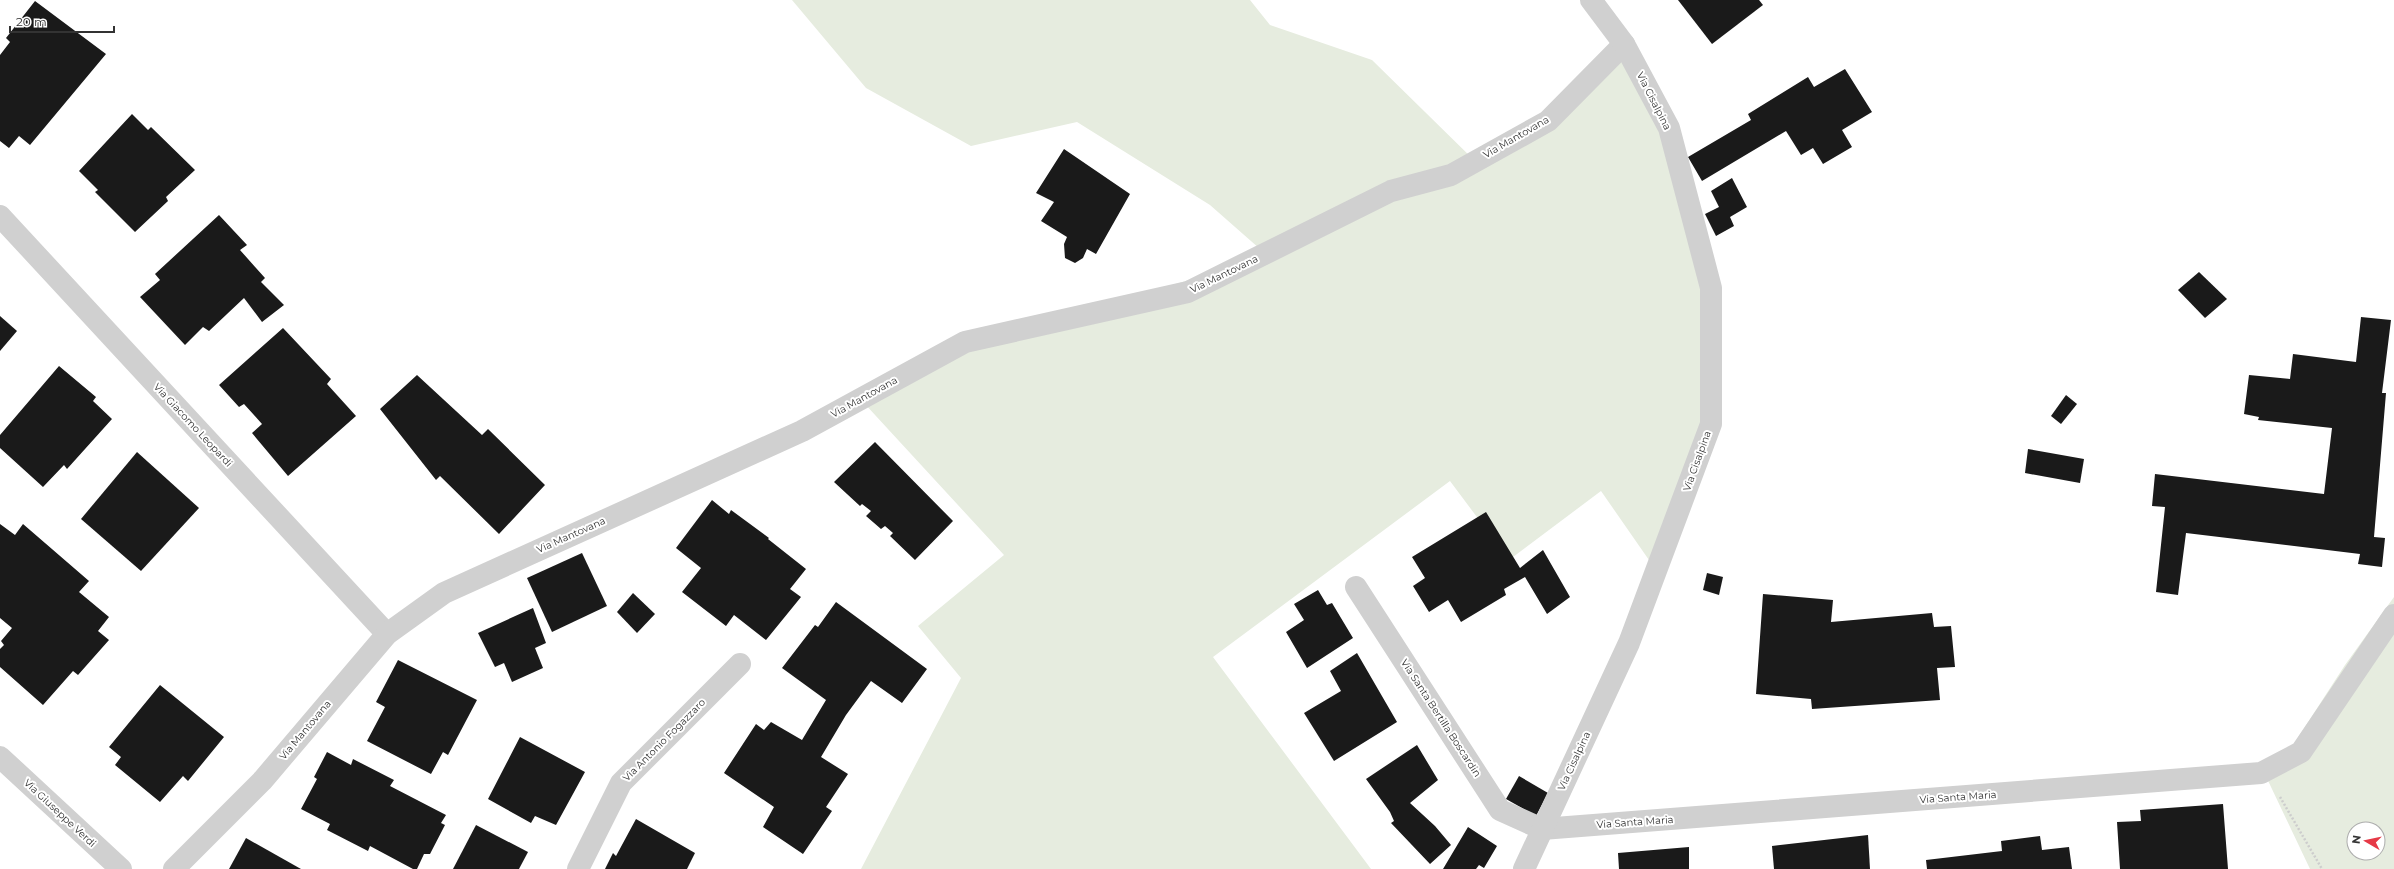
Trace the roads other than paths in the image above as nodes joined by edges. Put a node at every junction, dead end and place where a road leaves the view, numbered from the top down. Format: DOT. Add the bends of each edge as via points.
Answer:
graph roads {
  1 [pos="1591,0"];
  2 [pos="1624,44"];
  3 [pos="0,216"];
  4 [pos="1356,587"];
  5 [pos="2394,615"];
  6 [pos="387,634"];
  7 [pos="740,664"];
  8 [pos="0,757"];
  9 [pos="1542,829"];
  10 [pos="120,869"];
  11 [pos="174,869"];
  12 [pos="578,869"];
  13 [pos="1524,869"];
  1 -- 2 [label="street, Via Cisalpina"];
  2 -- 6 [label="street, Via Mantovana" via="1548,121 1451,175 1392,191 1188,292 965,342 802,431 444,593"];
  2 -- 9 [label="street, Via Cisalpina" via="1669,128 1711,288 1711,424 1629,643"];
  3 -- 6 [label="street, Via Giacomo Leopardi"];
  4 -- 9 [label="street, Via Santa Bertilla Boscardin" via="1500,810"];
  5 -- 9 [label="street, Via Santa Maria" via="2301,752 2261,773"];
  6 -- 11 [label="street, Via Mantovana" via="262,781"];
  7 -- 12 [label="street, Via Antonio Fogazzaro" via="621,784"];
  8 -- 10 [label="street, Via Giuseppe Verdi"];
  9 -- 13 [label="street, Via Cisalpina"];
}
